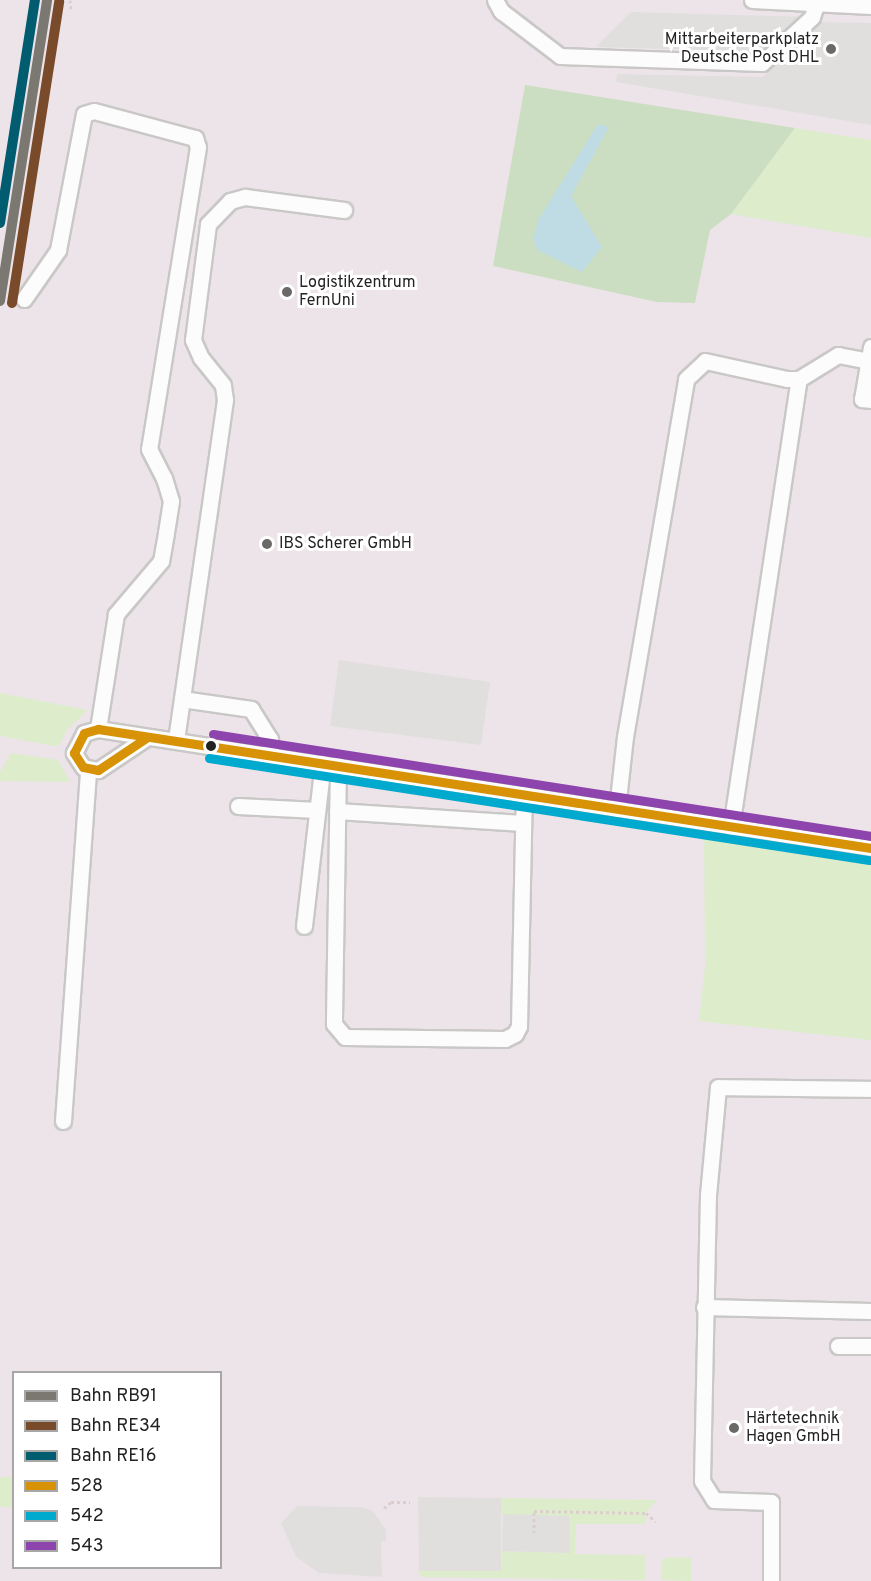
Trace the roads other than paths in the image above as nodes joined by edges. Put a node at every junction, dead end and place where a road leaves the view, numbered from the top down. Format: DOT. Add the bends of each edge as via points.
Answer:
graph roads {
  1 [pos="495,0"];
  2 [pos="752,0"];
  3 [pos="816,6"];
  4 [pos="871,6"];
  5 [pos="344,210"];
  6 [pos="24,299"];
  7 [pos="870,354"];
  8 [pos="799,379"];
  9 [pos="871,400"];
  10 [pos="182,699"];
  11 [pos="98,729"];
  12 [pos="146,738"];
  13 [pos="176,741"];
  14 [pos="271,755"];
  15 [pos="330,764"];
  16 [pos="88,769"];
  17 [pos="524,794"];
  18 [pos="238,806"];
  19 [pos="617,809"];
  20 [pos="317,810"];
  21 [pos="337,811"];
  22 [pos="523,823"];
  23 [pos="731,827"];
  24 [pos="871,849"];
  25 [pos="304,926"];
  26 [pos="871,1089"];
  27 [pos="63,1121"];
  28 [pos="704,1307"];
  29 [pos="871,1311"];
  30 [pos="838,1346"];
  31 [pos="871,1346"];
  32 [pos="771,1581"];
  1 -- 3 [label="street" via="501,11 560,56 762,63 812,17"];
  2 -- 3 [label="street"];
  3 -- 4 [label="street"];
  5 -- 10 [label="street" via="245,197 230,201 208,224 193,340 201,358 223,385 225,400"];
  6 -- 11 [label="street" via="58,250 84,114 94,111 195,138 198,147 149,448 165,478 171,501 166,533 161,561 116,614"];
  7 -- 8 [label="street" via="838,355"];
  7 -- 9 [label="street" via="862,399"];
  8 -- 19 [label="street" via="705,361 686,379 625,737"];
  8 -- 23 [label="street"];
  10 -- 13 [label="street"];
  10 -- 14 [label="street" via="251,709 270,739"];
  11 -- 12 [label="street"];
  11 -- 16 [label="street" via="84,733 75,746 78,761"];
  12 -- 13 [label="street"];
  12 -- 16 [label="street" via="105,768"];
  13 -- 14 [label="street"];
  14 -- 15 [label="street"];
  15 -- 17 [label="street"];
  15 -- 20 [label="street"];
  15 -- 21 [label="street"];
  16 -- 27 [label="street"];
  17 -- 19 [label="street"];
  17 -- 22 [label="street"];
  18 -- 20 [label="street"];
  19 -- 23 [label="street"];
  20 -- 25 [label="street"];
  21 -- 22 [label="street"];
  21 -- 22 [label="street" via="334,1024 345,1037 505,1039 515,1034 519,1026"];
  23 -- 24 [label="street"];
  26 -- 28 [label="street" via="718,1087 708,1195"];
  28 -- 29 [label="street"];
  28 -- 32 [label="street" via="702,1481 714,1500 771,1502"];
  30 -- 31 [label="street"];
}
